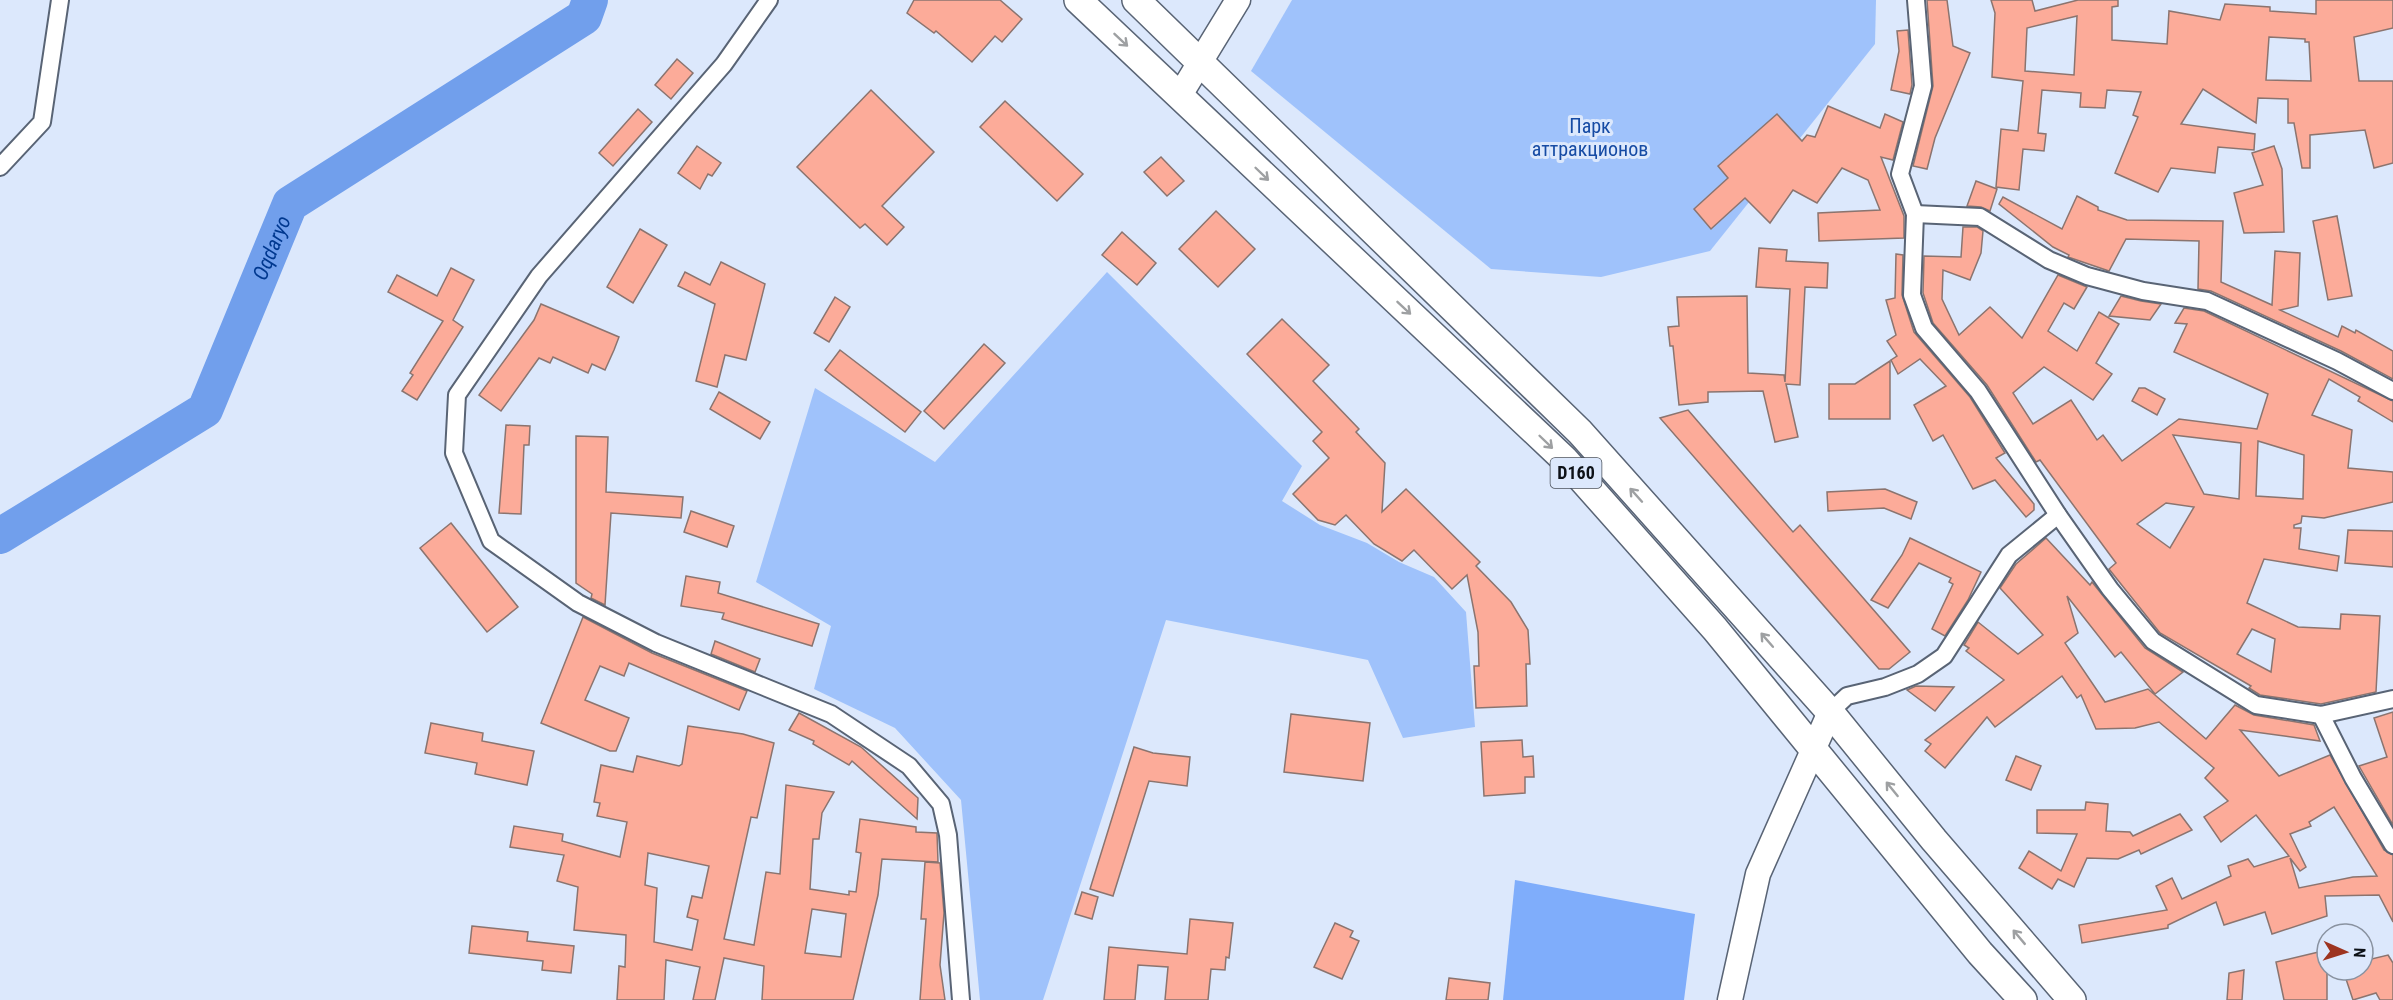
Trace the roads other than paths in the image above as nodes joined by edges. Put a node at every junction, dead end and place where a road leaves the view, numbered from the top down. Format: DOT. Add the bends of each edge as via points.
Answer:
graph roads {
  1 [pos="60,0"];
  2 [pos="769,0"];
  3 [pos="1078,0"];
  4 [pos="1136,0"];
  5 [pos="1238,0"];
  6 [pos="1916,0"];
  7 [pos="1200,60"];
  8 [pos="1180,95"];
  9 [pos="0,167"];
  10 [pos="1915,214"];
  11 [pos="2393,391"];
  12 [pos="2058,515"];
  13 [pos="2393,699"];
  14 [pos="1830,712"];
  15 [pos="2321,715"];
  16 [pos="1812,748"];
  17 [pos="2393,845"];
  18 [pos="961,1000"];
  19 [pos="1730,1000"];
  20 [pos="2023,1000"];
  21 [pos="2072,1000"];
  1 -- 9 [label="street" via="42,122"];
  2 -- 18 [label="street" via="724,64 539,276 457,395 453,453 491,541 578,603 656,643 831,714 909,766 941,804 948,835"];
  3 -- 8 [label="main road, D160, one-way"];
  4 -- 7 [label="main road, D160"];
  5 -- 7 [label="main road"];
  6 -- 10 [label="street" via="1923,86 1900,174"];
  7 -- 8 [label="main road"];
  14 -- 7 [label="main road, D160, one-way" via="1580,432"];
  8 -- 16 [label="main road, D160, one-way" via="1564,459 1714,629"];
  10 -- 11 [label="street" via="1980,217 2049,260 2087,276 2143,291 2206,301"];
  10 -- 12 [label="street" via="1912,295 1924,328 1978,391"];
  12 -- 14 [label="street" via="2009,555 1944,656 1918,674 1847,696"];
  12 -- 15 [label="street" via="2110,589 2153,641 2256,705"];
  13 -- 15 [label="street"];
  14 -- 16 [label="main road"];
  21 -- 14 [label="main road, D160, one-way"];
  15 -- 17 [label="street"];
  16 -- 19 [label="main road" via="1758,874"];
  16 -- 20 [label="main road, D160"];
}
